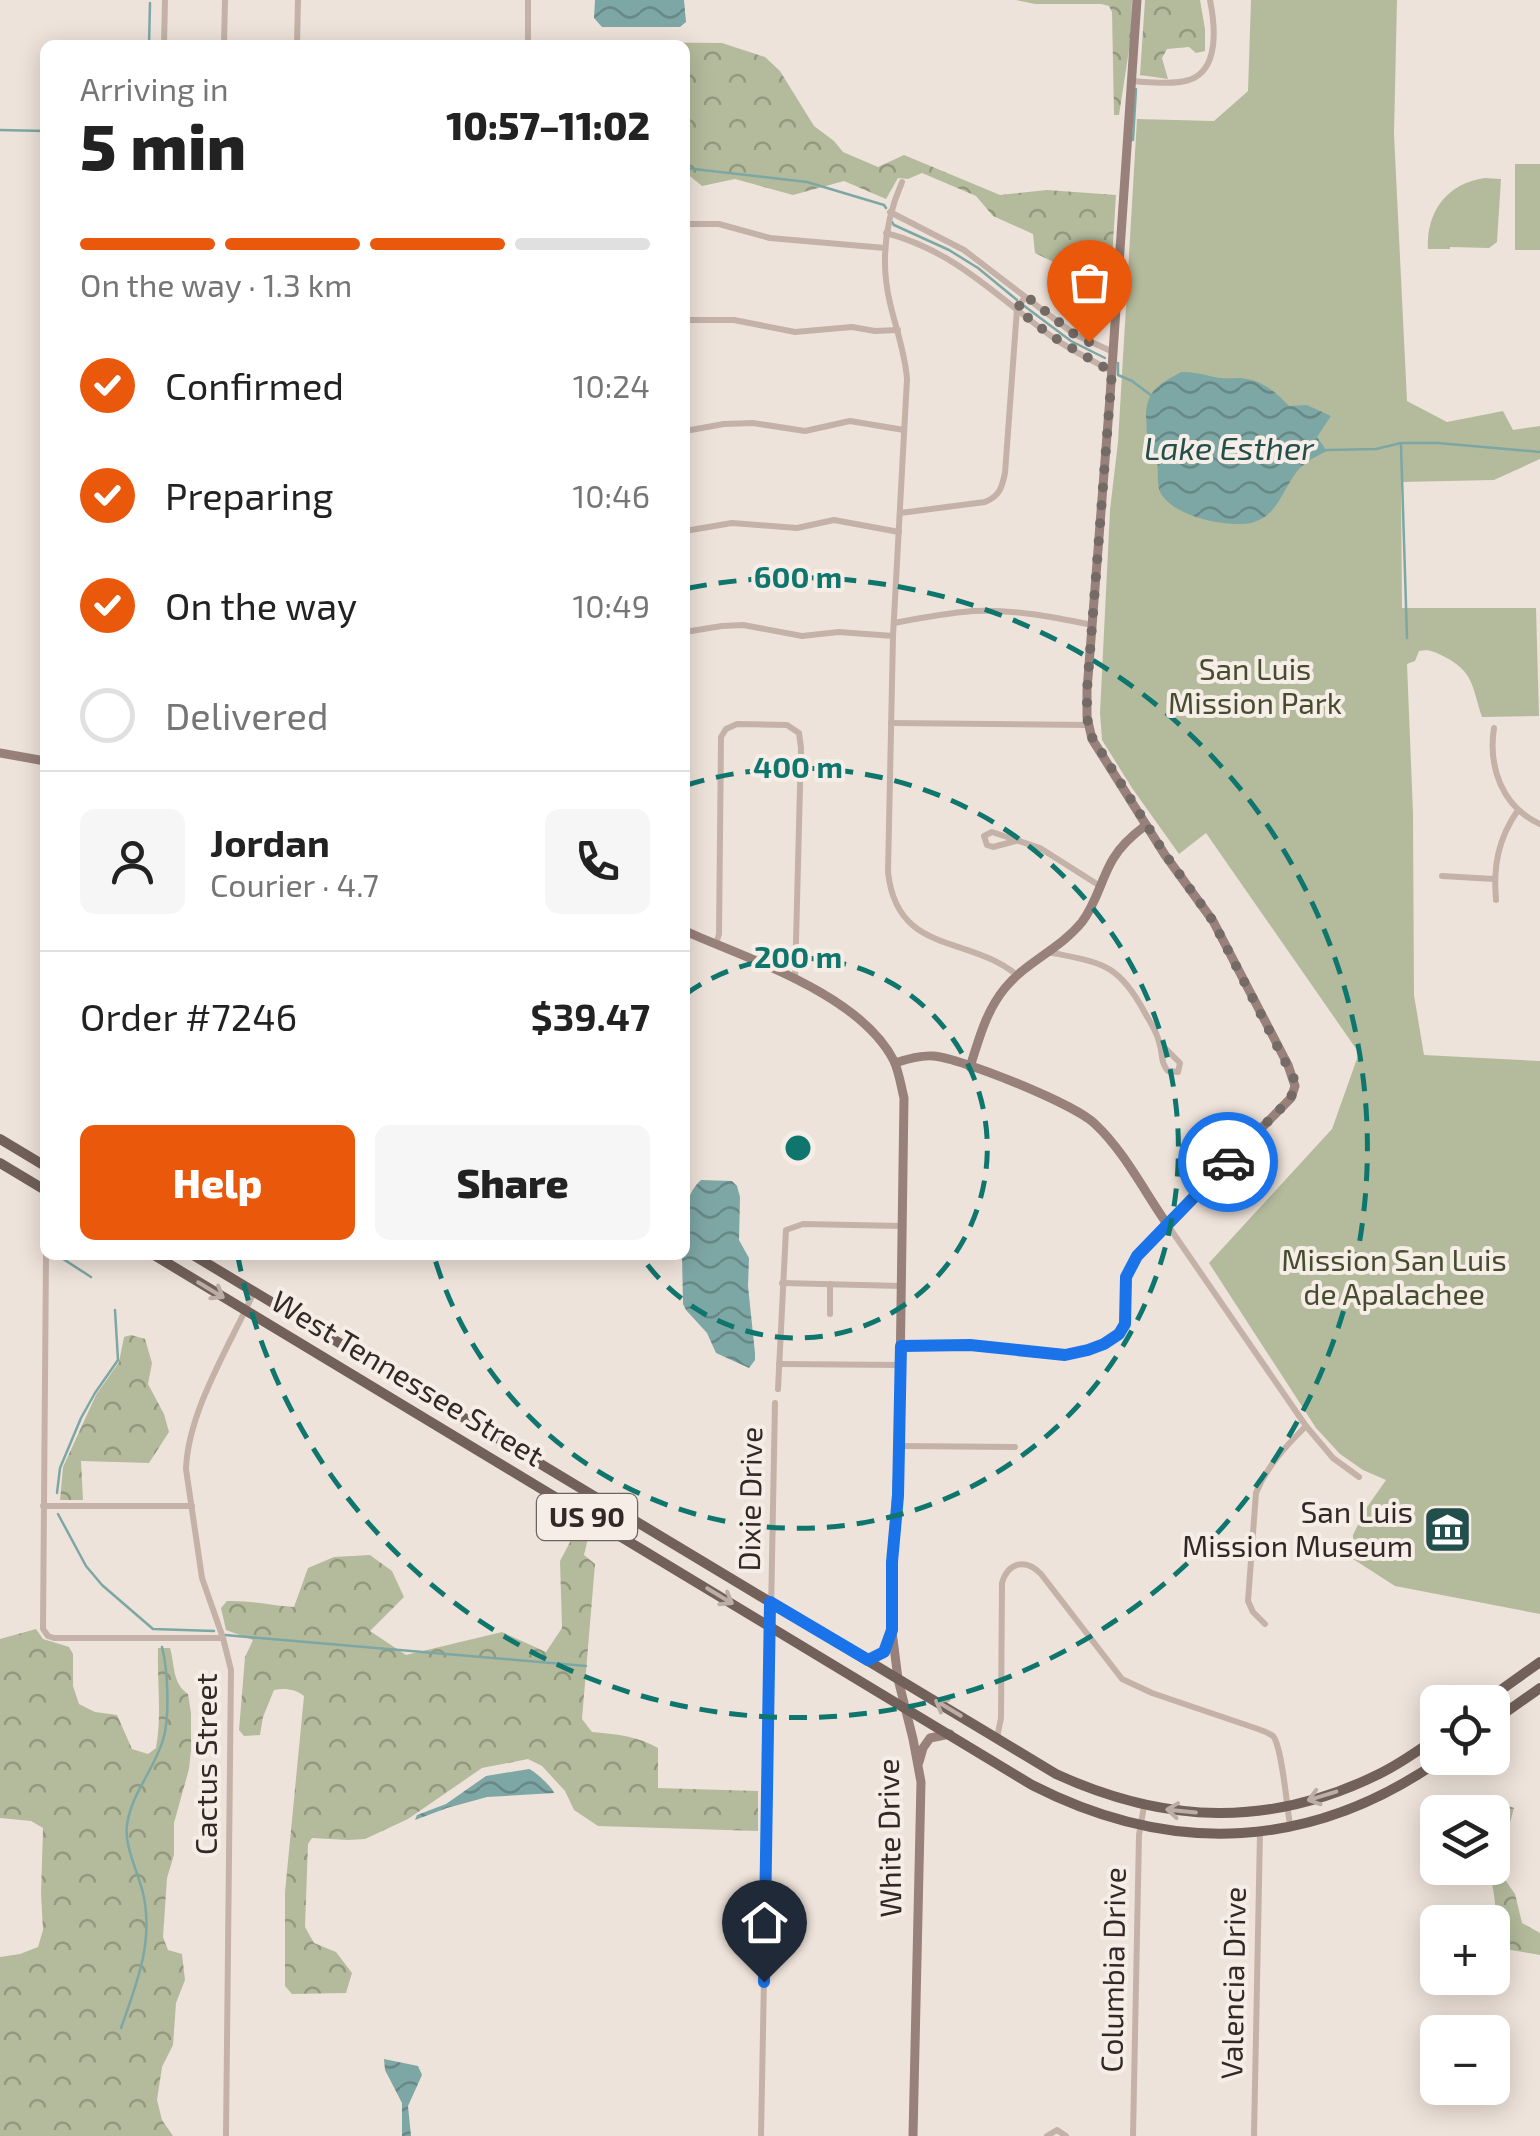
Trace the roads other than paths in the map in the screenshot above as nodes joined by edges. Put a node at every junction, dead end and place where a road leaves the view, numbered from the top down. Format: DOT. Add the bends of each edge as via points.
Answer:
graph roads {
  1 [pos="165,0"];
  2 [pos="225,0"];
  3 [pos="298,0"];
  4 [pos="528,0"];
  5 [pos="1137,0"];
  6 [pos="1210,0"];
  7 [pos="164,40"];
  8 [pos="224,40"];
  9 [pos="297,40"];
  10 [pos="528,40"];
  11 [pos="1132,80"];
  12 [pos="902,182"];
  13 [pos="890,212"];
  14 [pos="690,224"];
  15 [pos="886,232"];
  16 [pos="884,248"];
  17 [pos="1026,296"];
  18 [pos="1017,309"];
  19 [pos="690,320"];
  20 [pos="898,330"];
  21 [pos="1113,352"];
  22 [pos="1112,372"];
  23 [pos="690,430"];
  24 [pos="904,430"];
  25 [pos="900,513"];
  26 [pos="690,530"];
  27 [pos="899,532"];
  28 [pos="894,622"];
  29 [pos="1092,625"];
  30 [pos="690,631"];
  31 [pos="894,636"];
  32 [pos="891,722"];
  33 [pos="1088,724"];
  34 [pos="1494,728"];
  35 [pos="0,754"];
  36 [pos="40,760"];
  37 [pos="1518,810"];
  38 [pos="1540,824"];
  39 [pos="1146,825"];
  40 [pos="1019,840"];
  41 [pos="1442,876"];
  42 [pos="1494,879"];
  43 [pos="1101,887"];
  44 [pos="1496,900"];
  45 [pos="690,932"];
  46 [pos="716,944"];
  47 [pos="1048,952"];
  48 [pos="1018,976"];
  49 [pos="795,980"];
  50 [pos="1160,1043"];
  51 [pos="895,1063"];
  52 [pos="970,1066"];
  53 [pos="0,1139"];
  54 [pos="0,1163"];
  55 [pos="40,1163"];
  56 [pos="40,1187"];
  57 [pos="1166,1224"];
  58 [pos="903,1226"];
  59 [pos="46,1260"];
  60 [pos="162,1260"];
  61 [pos="201,1260"];
  62 [pos="782,1283"];
  63 [pos="830,1284"];
  64 [pos="902,1286"];
  65 [pos="254,1292"];
  66 [pos="246,1311"];
  67 [pos="830,1314"];
  68 [pos="901,1346"];
  69 [pos="370,1362"];
  70 [pos="779,1364"];
  71 [pos="900,1365"];
  72 [pos="360,1380"];
  73 [pos="778,1388"];
  74 [pos="775,1403"];
  75 [pos="1306,1426"];
  76 [pos="899,1446"];
  77 [pos="1015,1447"];
  78 [pos="519,1450"];
  79 [pos="506,1467"];
  80 [pos="1358,1476"];
  81 [pos="43,1506"];
  82 [pos="192,1506"];
  83 [pos="664,1538"];
  84 [pos="636,1546"];
  85 [pos="770,1602"];
  86 [pos="1265,1624"];
  87 [pos="771,1627"];
  88 [pos="892,1630"];
  89 [pos="224,1638"];
  90 [pos="868,1660"];
  91 [pos="1540,1662"];
  92 [pos="898,1679"];
  93 [pos="1508,1685"];
  94 [pos="1540,1688"];
  95 [pos="905,1707"];
  96 [pos="1510,1709"];
  97 [pos="950,1734"];
  98 [pos="997,1738"];
  99 [pos="1420,1748"];
  100 [pos="918,1765"];
  101 [pos="1386,1770"];
  102 [pos="1420,1773"];
  103 [pos="1060,1776"];
  104 [pos="1032,1784"];
  105 [pos="1376,1798"];
  106 [pos="1144,1806"];
  107 [pos="1287,1806"];
  108 [pos="1141,1825"];
  109 [pos="1290,1827"];
  110 [pos="1260,1832"];
  111 [pos="226,2136"];
  112 [pos="761,2136"];
  113 [pos="913,2136"];
  114 [pos="1048,2136"];
  115 [pos="1066,2136"];
  116 [pos="1133,2136"];
  117 [pos="1254,2136"];
  1 -- 7 [label="street"];
  2 -- 8 [label="street"];
  3 -- 9 [label="street"];
  4 -- 10 [label="street"];
  5 -- 11 [label="street"];
  6 -- 11 [label="street" via="1212,52 1201,73 1184,81"];
  11 -- 21 [label="street"];
  12 -- 13 [label="street"];
  13 -- 15 [label="street"];
  13 -- 17 [label="street" via="964,250"];
  14 -- 16 [label="street"];
  15 -- 16 [label="street"];
  15 -- 18 [label="street" via="954,260"];
  16 -- 20 [label="street"];
  17 -- 18 [label="street"];
  17 -- 21 [label="street" via="1074,334"];
  18 -- 22 [label="street"];
  18 -- 25 [label="street" via="1000,491 986,502"];
  19 -- 20 [label="street" via="795,332"];
  20 -- 24 [label="street" via="906,361"];
  21 -- 22 [label="street"];
  22 -- 29 [label="street"];
  23 -- 24 [label="street" via="753,423 805,431 850,422"];
  24 -- 25 [label="street"];
  25 -- 27 [label="street"];
  26 -- 27 [label="street" via="732,523 797,528 834,520"];
  27 -- 28 [label="street"];
  28 -- 29 [label="street" via="994,611"];
  28 -- 31 [label="street"];
  29 -- 33 [label="street"];
  30 -- 31 [label="street" via="742,625 802,636"];
  31 -- 32 [label="street"];
  32 -- 33 [label="street"];
  32 -- 48 [label="street" via="888,872 897,910 922,932"];
  33 -- 39 [label="street"];
  34 -- 37 [label="street" via="1494,766"];
  35 -- 36 [label="street"];
  37 -- 38 [label="street"];
  37 -- 42 [label="street" via="1501,839"];
  39 -- 43 [label="street" via="1116,855"];
  39 -- 57 [label="street" via="1213,921 1295,1081 1291,1098"];
  40 -- 40 [label="street" via="992,832 984,836 993,847"];
  40 -- 43 [label="street"];
  41 -- 42 [label="street"];
  42 -- 44 [label="street"];
  43 -- 47 [label="street" via="1082,922"];
  45 -- 46 [label="street"];
  46 -- 49 [label="street"];
  46 -- 49 [label="street" via="720,744 736,724 787,725 796,730 801,748"];
  47 -- 48 [label="street"];
  47 -- 50 [label="street" via="1102,964 1120,975"];
  48 -- 52 [label="street" via="992,1007"];
  49 -- 51 [label="street" via="853,1013"];
  50 -- 50 [label="street" via="1165,1070 1178,1072 1180,1063"];
  51 -- 52 [label="street" via="932,1056"];
  51 -- 58 [label="street, White Drive" via="905,1107"];
  52 -- 57 [label="street" via="1086,1116"];
  53 -- 55 [label="main road"];
  54 -- 56 [label="main road"];
  57 -- 68 [label="street" via="1128,1270 1125,1324 1104,1344 1065,1355"];
  57 -- 75 [label="street"];
  58 -- 62 [label="street, Dixie Drive" via="803,1224 786,1230"];
  58 -- 64 [label="street, White Drive"];
  59 -- 81 [label="street"];
  60 -- 66 [label="main road, West Tennessee Street / US 90, one-way"];
  61 -- 65 [label="main road, West Tennessee Street / US 90"];
  62 -- 63 [label="street"];
  62 -- 70 [label="street, Dixie Drive"];
  63 -- 64 [label="street"];
  63 -- 67 [label="street"];
  64 -- 68 [label="street, White Drive"];
  65 -- 66 [label="street, Cactus Street"];
  65 -- 69 [label="main road, West Tennessee Street / US 90"];
  66 -- 72 [label="main road, West Tennessee Street / US 90"];
  66 -- 82 [label="street, Cactus Street" via="189,1442"];
  68 -- 71 [label="street, White Drive"];
  69 -- 72 [label="main road"];
  69 -- 78 [label="main road, West Tennessee Street / US 90"];
  70 -- 71 [label="street"];
  70 -- 73 [label="street, Dixie Drive"];
  71 -- 76 [label="street, White Drive"];
  72 -- 79 [label="main road, West Tennessee Street / US 90"];
  74 -- 85 [label="street, Dixie Drive"];
  75 -- 80 [label="street"];
  75 -- 86 [label="street" via="1256,1493 1248,1601"];
  76 -- 77 [label="street"];
  76 -- 88 [label="street, White Drive"];
  78 -- 79 [label="main road"];
  78 -- 83 [label="main road, West Tennessee Street / US 90"];
  79 -- 84 [label="main road, West Tennessee Street / US 90"];
  81 -- 82 [label="street"];
  81 -- 89 [label="street" via="42,1617 48,1636"];
  82 -- 89 [label="street, Cactus Street" via="202,1578"];
  83 -- 84 [label="main road"];
  83 -- 85 [label="main road, West Tennessee Street / US 90"];
  84 -- 87 [label="main road, West Tennessee Street / US 90, one-way"];
  85 -- 87 [label="street, Dixie Drive"];
  85 -- 90 [label="main road, West Tennessee Street / US 90"];
  87 -- 95 [label="main road, West Tennessee Street / US 90"];
  87 -- 112 [label="street, Dixie Drive"];
  88 -- 90 [label="street" via="884,1652"];
  88 -- 92 [label="street, White Drive"];
  89 -- 111 [label="street, Cactus Street" via="232,1692"];
  90 -- 92 [label="main road, West Tennessee Street / US 90"];
  91 -- 93 [label="main road"];
  92 -- 95 [label="street, White Drive"];
  98 -- 92 [label="main road, West Tennessee Street / US 90, one-way"];
  94 -- 96 [label="main road"];
  95 -- 97 [label="main road, West Tennessee Street / US 90"];
  95 -- 100 [label="street, White Drive"];
  97 -- 100 [label="street" via="930,1738"];
  97 -- 104 [label="main road, West Tennessee Street / US 90"];
  98 -- 103 [label="main road, West Tennessee Street / US 90"];
  98 -- 107 [label="street" via="1002,1584 1008,1570 1024,1563 1042,1574 1122,1679 1272,1736"];
  99 -- 101 [label="main road, West Tennessee Street / US 90"];
  100 -- 113 [label="street, White Drive"];
  101 -- 105 [label="main road"];
  101 -- 107 [label="main road, West Tennessee Street / US 90, one-way"];
  102 -- 105 [label="main road, West Tennessee Street / US 90"];
  103 -- 104 [label="main road"];
  103 -- 106 [label="main road, West Tennessee Street / US 90"];
  104 -- 108 [label="main road, West Tennessee Street / US 90" via="1078,1807"];
  105 -- 109 [label="main road, West Tennessee Street / US 90"];
  107 -- 106 [label="main road, West Tennessee Street / US 90, one-way" via="1215,1814"];
  106 -- 108 [label="street, Columbia Drive"];
  107 -- 109 [label="street"];
  108 -- 110 [label="main road, West Tennessee Street / US 90" via="1204,1834"];
  108 -- 116 [label="street, Columbia Drive"];
  109 -- 110 [label="main road, West Tennessee Street / US 90"];
  110 -- 117 [label="street, Valencia Drive"];
  114 -- 115 [label="street" via="1057,2130"];
}
